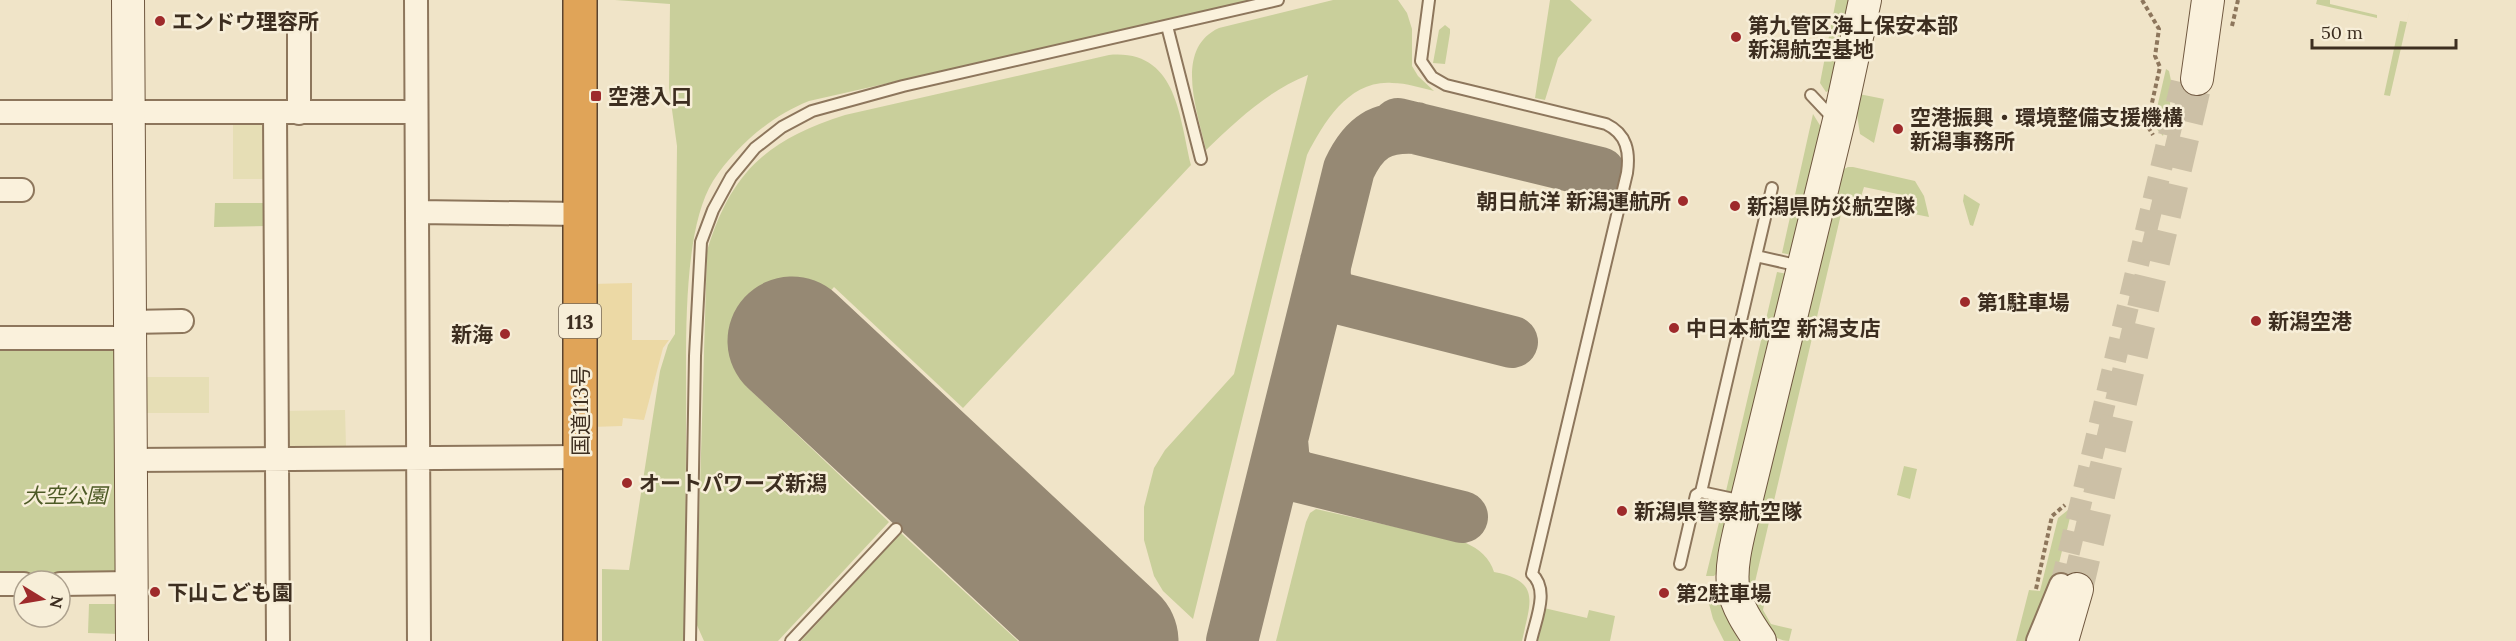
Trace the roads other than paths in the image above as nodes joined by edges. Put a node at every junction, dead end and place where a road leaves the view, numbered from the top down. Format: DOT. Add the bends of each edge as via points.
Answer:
graph roads {
  1 [pos="128,0"];
  2 [pos="416,0"];
  3 [pos="580,0"];
  4 [pos="1278,0"];
  5 [pos="1429,0"];
  6 [pos="1865,0"];
  7 [pos="1870,0"];
  8 [pos="2197,0"];
  9 [pos="2208,0"];
  10 [pos="2213,0"];
  11 [pos="1167,26"];
  12 [pos="299,28"];
  13 [pos="2190,78"];
  14 [pos="1811,94"];
  15 [pos="1843,102"];
  16 [pos="0,112"];
  17 [pos="129,112"];
  18 [pos="415,112"];
  19 [pos="275,113"];
  20 [pos="298,113"];
  21 [pos="1201,159"];
  22 [pos="1772,188"];
  23 [pos="417,212"];
  24 [pos="580,214"];
  25 [pos="1756,256"];
  26 [pos="1803,267"];
  27 [pos="182,321"];
  28 [pos="130,330"];
  29 [pos="0,338"];
  30 [pos="580,457"];
  31 [pos="418,458"];
  32 [pos="276,459"];
  33 [pos="130,460"];
  34 [pos="1701,492"];
  35 [pos="1746,502"];
  36 [pos="896,530"];
  37 [pos="1680,564"];
  38 [pos="131,583"];
  39 [pos="72,584"];
  40 [pos="2069,587"];
  41 [pos="691,638"];
  42 [pos="132,641"];
  43 [pos="278,641"];
  44 [pos="419,641"];
  45 [pos="580,641"];
  46 [pos="791,641"];
  47 [pos="1531,641"];
  48 [pos="1760,641"];
  49 [pos="2038,641"];
  50 [pos="2062,641"];
  1 -- 17 [label="street"];
  2 -- 18 [label="street"];
  3 -- 24 [label="highway, 国道113号 / 113"];
  4 -- 11 [label="lane"];
  5 -- 47 [label="lane" via="1421,61 1432,77 1446,85 1606,124 1619,134 1628,150 1627,173 1532,574 1542,590"];
  6 -- 15 [label="street"];
  7 -- 15 [label="street"];
  8 -- 13 [label="street"];
  9 -- 13 [label="street"];
  10 -- 13 [label="lane"];
  11 -- 21 [label="lane"];
  11 -- 41 [label="lane" via="903,86 812,111 755,148 731,177 712,210 701,242"];
  12 -- 20 [label="street"];
  14 -- 15 [label="lane" via="1828,113"];
  15 -- 26 [label="street"];
  16 -- 17 [label="street"];
  17 -- 19 [label="street"];
  17 -- 28 [label="street"];
  18 -- 20 [label="street"];
  18 -- 23 [label="street"];
  19 -- 20 [label="street"];
  19 -- 32 [label="street"];
  22 -- 25 [label="lane"];
  23 -- 24 [label="street"];
  23 -- 31 [label="street"];
  24 -- 30 [label="highway, 国道113号 / 113"];
  25 -- 26 [label="lane"];
  25 -- 34 [label="lane"];
  26 -- 35 [label="street"];
  27 -- 28 [label="street"];
  28 -- 29 [label="street"];
  28 -- 33 [label="street"];
  30 -- 31 [label="street"];
  30 -- 45 [label="highway, 国道113号 / 113"];
  31 -- 32 [label="street"];
  31 -- 44 [label="street"];
  32 -- 33 [label="street"];
  32 -- 43 [label="street"];
  33 -- 38 [label="street"];
  34 -- 35 [label="lane"];
  34 -- 37 [label="lane" via="1696,495"];
  35 -- 48 [label="street" via="1733,586 1748,624"];
  36 -- 46 [label="lane"];
  38 -- 39 [label="street"];
  38 -- 42 [label="street"];
  40 -- 49 [label="street"];
  40 -- 50 [label="street"];
}
